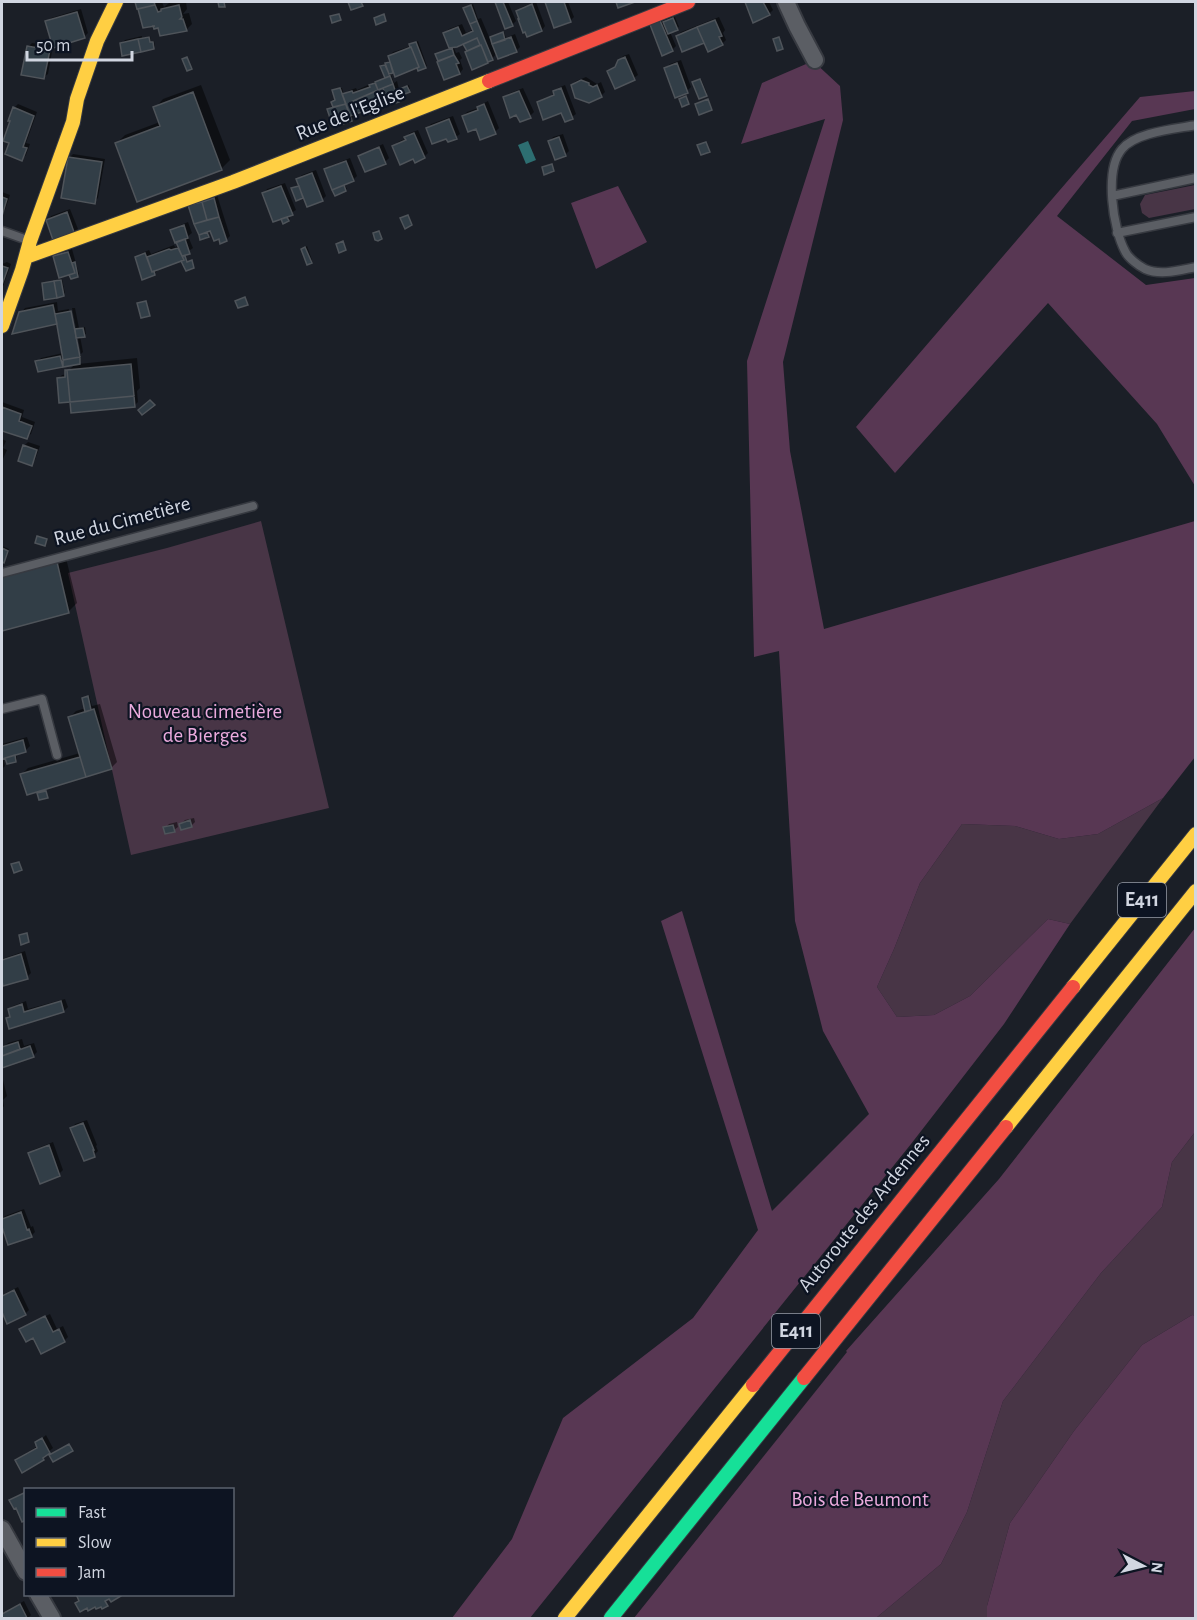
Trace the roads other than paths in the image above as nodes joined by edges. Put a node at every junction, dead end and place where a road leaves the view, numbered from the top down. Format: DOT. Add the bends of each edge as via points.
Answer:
graph roads {
  1 [pos="116,2"];
  2 [pos="688,2"];
  3 [pos="786,2"];
  4 [pos="815,60"];
  5 [pos="1196,125"];
  6 [pos="1196,178"];
  7 [pos="1113,196"];
  8 [pos="1196,217"];
  9 [pos="2,231"];
  10 [pos="1117,233"];
  11 [pos="30,241"];
  12 [pos="26,256"];
  13 [pos="1196,267"];
  14 [pos="2,326"];
  15 [pos="253,506"];
  16 [pos="2,573"];
  17 [pos="2,709"];
  18 [pos="57,754"];
  19 [pos="1196,834"];
  20 [pos="1196,891"];
  21 [pos="2,1529"];
  22 [pos="24,1568"];
  23 [pos="39,1596"];
  24 [pos="52,1618"];
  25 [pos="565,1618"];
  26 [pos="611,1618"];
  1 -- 11 [label="main road" via="97,41"];
  2 -- 12 [label="main road, Rue de l'Eglise" via="233,182"];
  3 -- 4 [label="street"];
  5 -- 7 [label="lane" via="1141,136 1122,148 1111,178"];
  6 -- 7 [label="lane"];
  7 -- 10 [label="lane"];
  8 -- 10 [label="lane"];
  9 -- 11 [label="lane"];
  10 -- 13 [label="lane" via="1126,254 1145,269 1160,273"];
  11 -- 12 [label="main road"];
  12 -- 14 [label="main road"];
  15 -- 16 [label="lane, Rue du Cimetière"];
  17 -- 18 [label="lane" via="42,699"];
  19 -- 25 [label="main road, Autoroute des Ardennes / E411"];
  20 -- 26 [label="main road, E411"];
  21 -- 22 [label="street"];
  23 -- 24 [label="street"];
}
